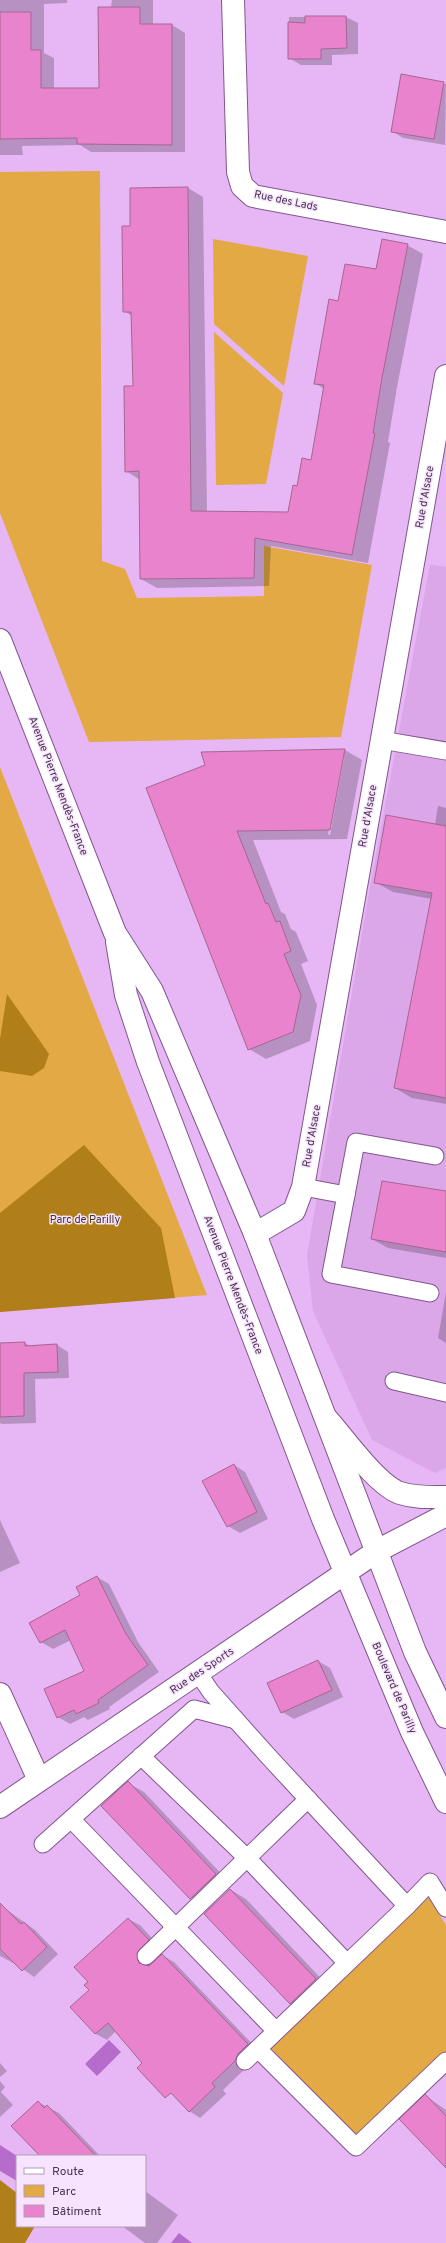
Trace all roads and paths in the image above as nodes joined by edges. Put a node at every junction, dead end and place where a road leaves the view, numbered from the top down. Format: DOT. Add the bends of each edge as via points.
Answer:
graph roads {
  1 [pos="233,0"];
  2 [pos="446,232"];
  3 [pos="445,388"];
  4 [pos="0,640"];
  5 [pos="381,740"];
  6 [pos="446,751"];
  7 [pos="115,933"];
  8 [pos="435,1156"];
  9 [pos="303,1187"];
  10 [pos="346,1195"];
  11 [pos="255,1234"];
  12 [pos="430,1293"];
  13 [pos="394,1381"];
  14 [pos="446,1393"];
  15 [pos="327,1418"];
  16 [pos="446,1497"];
  17 [pos="446,1515"];
  18 [pos="370,1556"];
  19 [pos="345,1573"];
  20 [pos="198,1673"];
  21 [pos="0,1694"];
  22 [pos="446,1717"];
  23 [pos="236,1720"];
  24 [pos="141,1756"];
  25 [pos="39,1780"];
  26 [pos="308,1799"];
  27 [pos="446,1802"];
  28 [pos="0,1807"];
  29 [pos="71,1819"];
  30 [pos="43,1844"];
  31 [pos="247,1858"];
  32 [pos="407,1906"];
  33 [pos="446,1908"];
  34 [pos="175,1928"];
  35 [pos="146,1956"];
  36 [pos="347,1963"];
  37 [pos="276,2031"];
  38 [pos="258,2049"];
  39 [pos="446,2061"];
  40 [pos="245,2062"];
  1 -- 2 [label="main road, Rue des Lads" via="238,172 242,186 253,196"];
  3 -- 5 [label="main road, Rue d'Alsace"];
  4 -- 7 [label="main road, Avenue Pierre Mendès-France"];
  5 -- 6 [label="lane"];
  5 -- 9 [label="main road, Rue d'Alsace"];
  7 -- 11 [label="main road" via="152,991"];
  7 -- 19 [label="main road, Avenue Pierre Mendès-France" via="126,995 148,1062"];
  8 -- 10 [label="lane" via="356,1142"];
  9 -- 10 [label="lane"];
  9 -- 11 [label="main road, Rue d'Alsace" via="294,1211"];
  10 -- 12 [label="lane" via="331,1274"];
  11 -- 15 [label="main road"];
  13 -- 14 [label="lane"];
  15 -- 16 [label="main road" via="375,1475 399,1493"];
  15 -- 18 [label="main road" via="358,1506"];
  17 -- 18 [label="main road, Rue des Sports"];
  18 -- 19 [label="main road, Rue des Sports"];
  18 -- 22 [label="main road"];
  19 -- 20 [label="main road, Rue des Sports"];
  19 -- 27 [label="main road, Boulevard de Parilly" via="412,1732"];
  20 -- 23 [label="lane"];
  20 -- 25 [label="main road, Rue des Sports"];
  21 -- 25 [label="main road"];
  23 -- 24 [label="lane" via="194,1709"];
  23 -- 26 [label="lane"];
  24 -- 29 [label="lane"];
  24 -- 31 [label="lane"];
  25 -- 28 [label="main road, Rue des Sports"];
  26 -- 31 [label="lane"];
  26 -- 32 [label="lane"];
  29 -- 30 [label="lane"];
  29 -- 34 [label="lane"];
  31 -- 34 [label="lane"];
  31 -- 36 [label="lane"];
  32 -- 33 [label="lane" via="430,1882"];
  32 -- 36 [label="lane"];
  34 -- 35 [label="lane"];
  34 -- 37 [label="lane"];
  36 -- 37 [label="lane"];
  37 -- 38 [label="lane"];
  38 -- 39 [label="lane" via="356,2147"];
  38 -- 40 [label="lane"];
}
